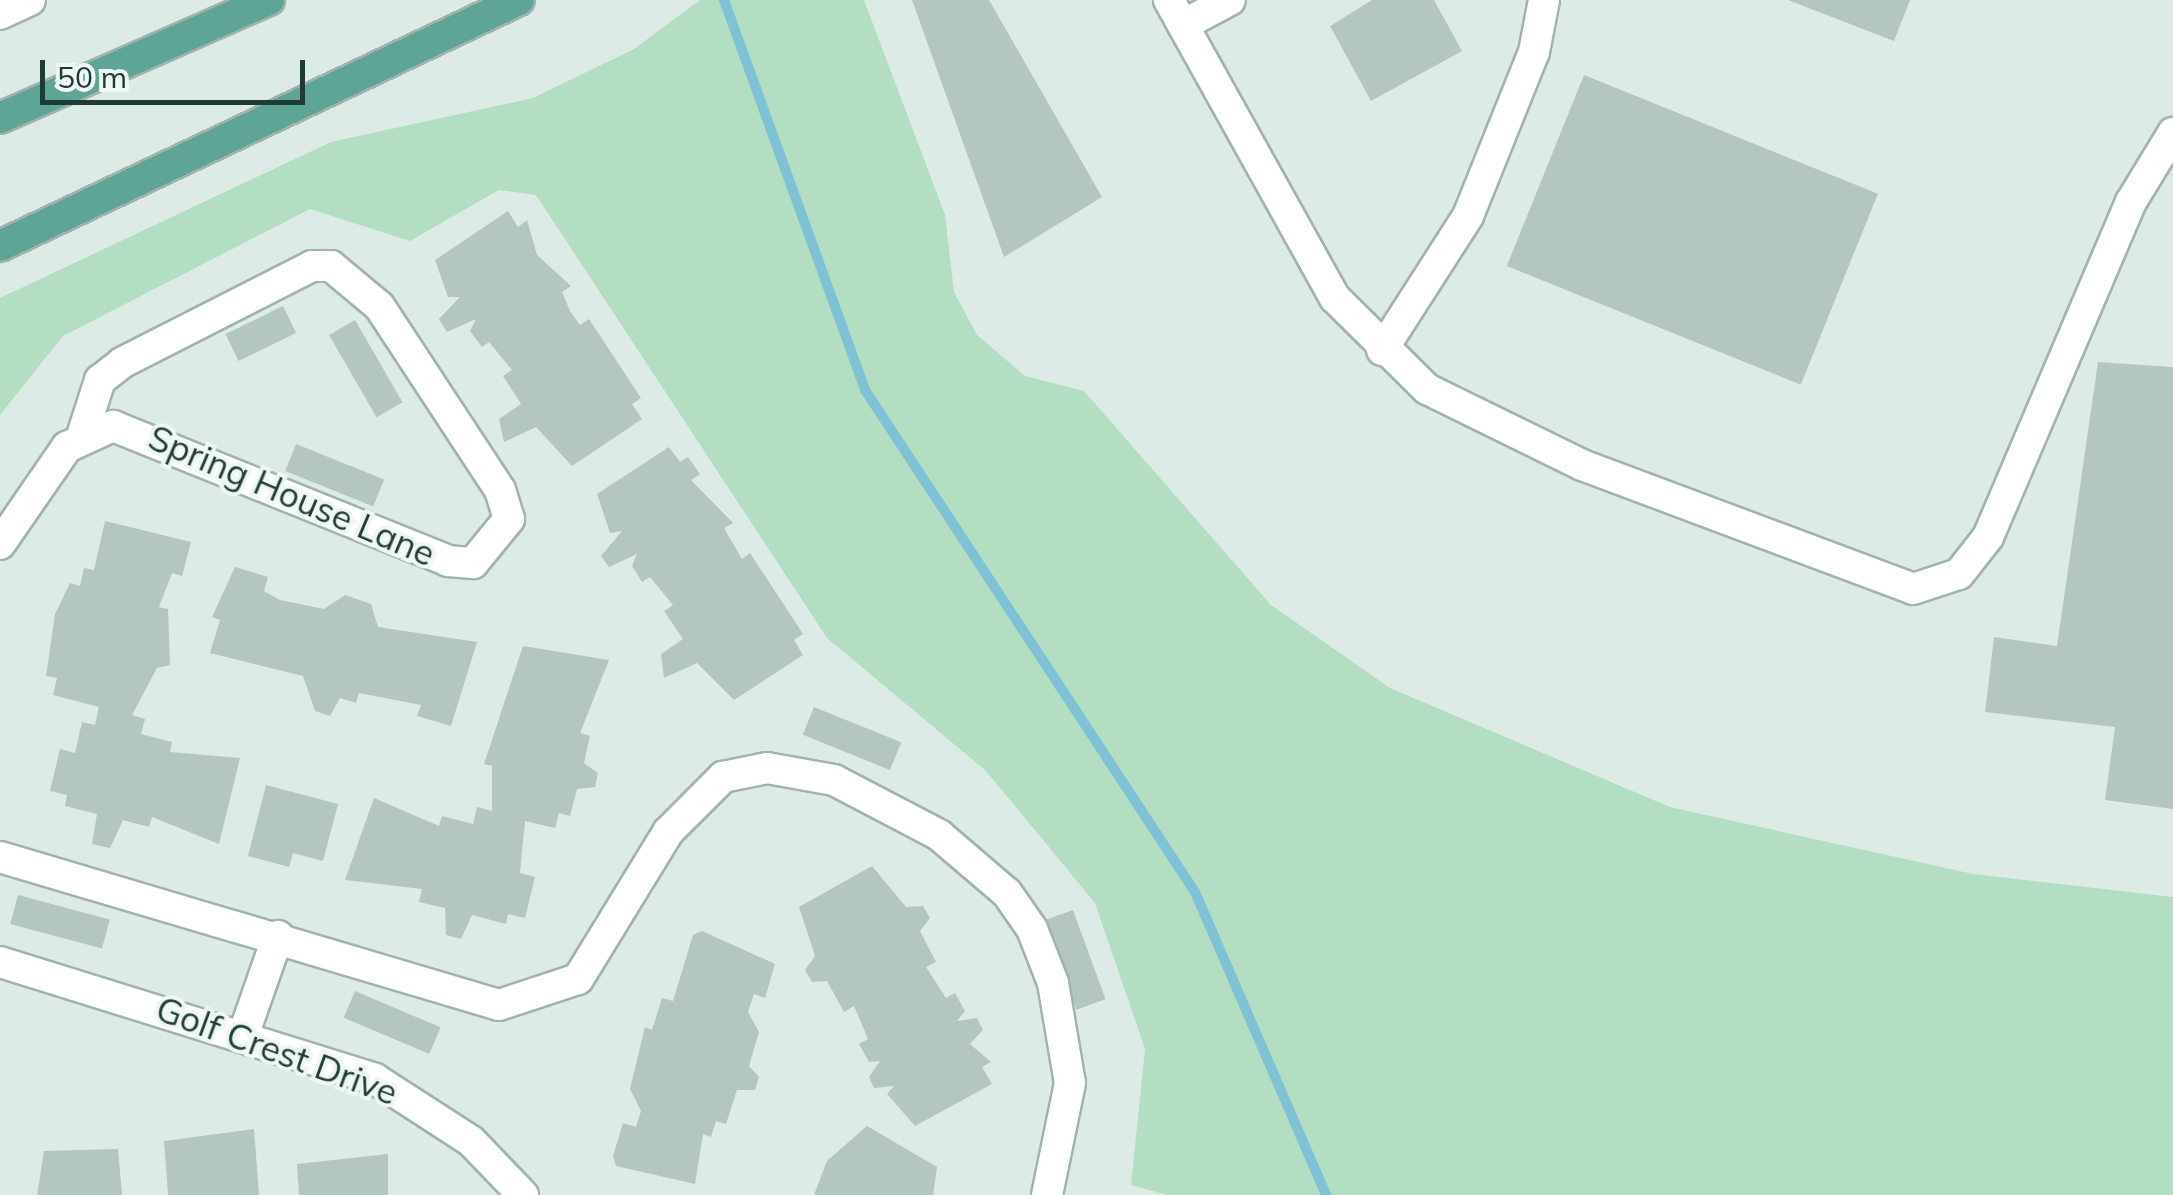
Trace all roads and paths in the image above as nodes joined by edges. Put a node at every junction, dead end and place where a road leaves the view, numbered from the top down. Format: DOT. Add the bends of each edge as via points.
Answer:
graph roads {
  1 [pos="30,0"];
  2 [pos="269,0"];
  3 [pos="518,0"];
  4 [pos="1230,0"];
  5 [pos="1544,0"];
  6 [pos="1176,13"];
  7 [pos="0,14"];
  8 [pos="0,118"];
  9 [pos="2173,133"];
  10 [pos="0,246"];
  11 [pos="1382,350"];
  12 [pos="82,436"];
  13 [pos="0,544"];
  14 [pos="0,857"];
  15 [pos="278,936"];
  16 [pos="0,962"];
  17 [pos="244,1033"];
  18 [pos="523,1195"];
  19 [pos="1047,1195"];
  1 -- 7 [label="street"];
  2 -- 8 [label="main road"];
  3 -- 10 [label="main road"];
  4 -- 6 [label="street"];
  5 -- 11 [label="street" via="1534,52 1468,216"];
  6 -- 11 [label="street" via="1284,217 1335,298"];
  9 -- 11 [label="street" via="2131,202 1988,538 1975,560 1941,584 1913,589 1870,577 1582,465 1482,422"];
  12 -- 12 [label="street, Spring House Lane" via="131,428 448,561 474,563 509,520 500,490 379,306 330,266 312,266 122,363 100,380"];
  12 -- 13 [label="street, Spring House Lane"];
  14 -- 15 [label="street"];
  15 -- 17 [label="street"];
  15 -- 19 [label="street" via="466,1001 543,997 600,955 668,832 723,777 767,768 834,780 939,834 1007,893 1032,929 1053,983 1070,1083"];
  16 -- 17 [label="street, Golf Crest Drive"];
  17 -- 18 [label="street, Golf Crest Drive" via="408,1096"];
}
